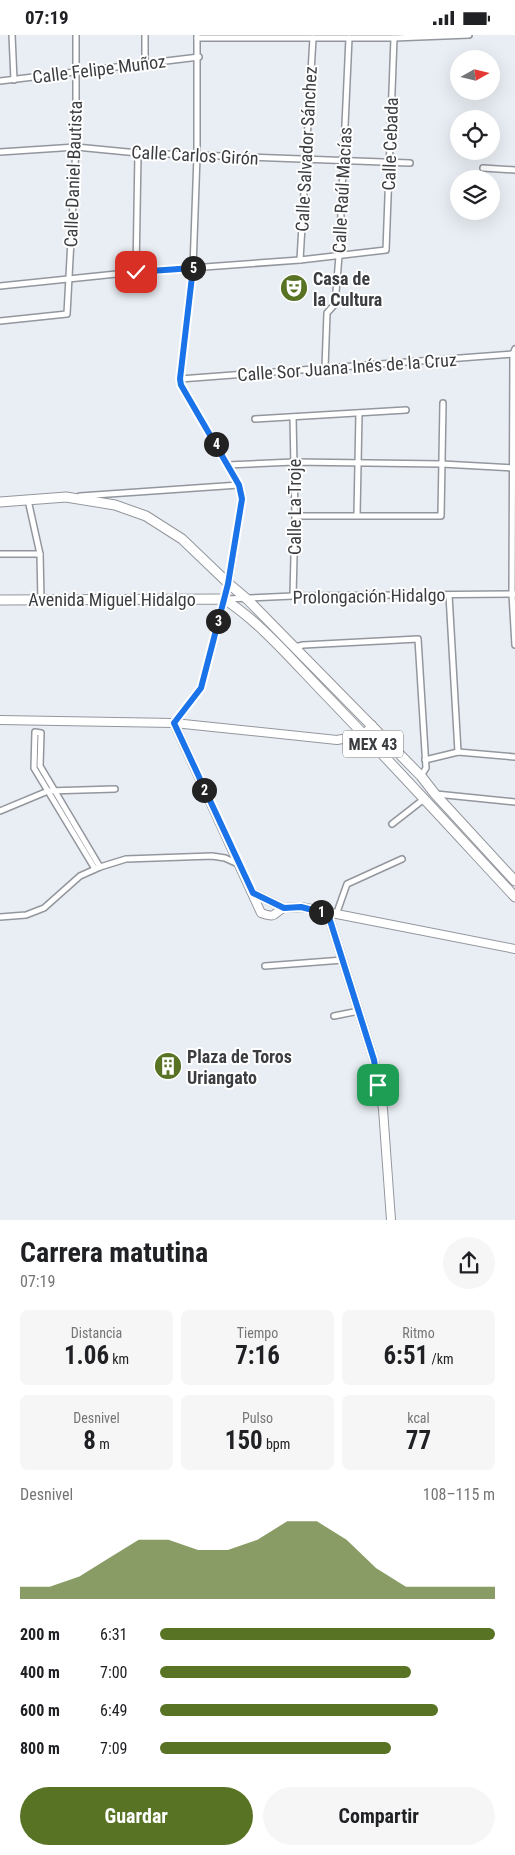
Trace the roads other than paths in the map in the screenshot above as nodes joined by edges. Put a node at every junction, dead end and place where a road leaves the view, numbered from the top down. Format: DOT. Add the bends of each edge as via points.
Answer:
graph roads {
  1 [pos="12,35"];
  2 [pos="76,35"];
  3 [pos="145,35"];
  4 [pos="469,35"];
  5 [pos="197,37"];
  6 [pos="313,38"];
  7 [pos="349,38"];
  8 [pos="394,38"];
  9 [pos="199,57"];
  10 [pos="145,63"];
  11 [pos="77,71"];
  12 [pos="14,80"];
  13 [pos="0,81"];
  14 [pos="76,147"];
  15 [pos="0,152"];
  16 [pos="138,153"];
  17 [pos="197,155"];
  18 [pos="305,160"];
  19 [pos="344,161"];
  20 [pos="390,163"];
  21 [pos="410,163"];
  22 [pos="483,168"];
  23 [pos="515,169"];
  24 [pos="339,256"];
  25 [pos="300,260"];
  26 [pos="193,268"];
  27 [pos="136,272"];
  28 [pos="69,279"];
  29 [pos="0,286"];
  30 [pos="0,321"];
  31 [pos="514,352"];
  32 [pos="325,368"];
  33 [pos="180,379"];
  34 [pos="443,403"];
  35 [pos="406,410"];
  36 [pos="359,413"];
  37 [pos="293,417"];
  38 [pos="255,419"];
  39 [pos="294,462"];
  40 [pos="357,464"];
  41 [pos="442,464"];
  42 [pos="227,465"];
  43 [pos="514,468"];
  44 [pos="239,485"];
  45 [pos="66,497"];
  46 [pos="28,500"];
  47 [pos="0,502"];
  48 [pos="357,515"];
  49 [pos="295,516"];
  50 [pos="0,554"];
  51 [pos="40,554"];
  52 [pos="228,584"];
  53 [pos="513,594"];
  54 [pos="448,595"];
  55 [pos="293,596"];
  56 [pos="0,599"];
  57 [pos="41,599"];
  58 [pos="224,599"];
  59 [pos="248,599"];
  60 [pos="515,645"];
  61 [pos="295,647"];
  62 [pos="304,656"];
  63 [pos="296,665"];
  64 [pos="0,720"];
  65 [pos="174,723"];
  66 [pos="372,725"];
  67 [pos="364,735"];
  68 [pos="458,753"];
  69 [pos="515,757"];
  70 [pos="425,760"];
  71 [pos="421,776"];
  72 [pos="114,789"];
  73 [pos="48,791"];
  74 [pos="55,791"];
  75 [pos="436,794"];
  76 [pos="424,799"];
  77 [pos="515,802"];
  78 [pos="0,811"];
  79 [pos="392,824"];
  80 [pos="402,859"];
  81 [pos="238,864"];
  82 [pos="97,868"];
  83 [pos="515,881"];
  84 [pos="253,893"];
  85 [pos="515,897"];
  86 [pos="284,908"];
  87 [pos="332,915"];
  88 [pos="0,917"];
  89 [pos="515,949"];
  90 [pos="343,960"];
  91 [pos="265,967"];
  92 [pos="359,1011"];
  93 [pos="334,1016"];
  94 [pos="391,1220"];
  1 -- 12 [label="street"];
  2 -- 11 [label="street, Calle Daniel Bautista"];
  3 -- 10 [label="street"];
  4 -- 8 [label="street"];
  5 -- 6 [label="street"];
  5 -- 9 [label="street"];
  6 -- 7 [label="street"];
  6 -- 18 [label="street, Calle Salvador Sánchez"];
  7 -- 8 [label="street"];
  7 -- 19 [label="street, Calle Raúl Macías"];
  8 -- 20 [label="street, Calle Cebada"];
  9 -- 10 [label="street, Calle Felipe Muñoz"];
  9 -- 17 [label="street"];
  10 -- 11 [label="street, Calle Felipe Muñoz"];
  11 -- 12 [label="street, Calle Felipe Muñoz"];
  11 -- 14 [label="street, Calle Daniel Bautista"];
  12 -- 13 [label="street, Calle Felipe Muñoz"];
  14 -- 15 [label="street, Calle Carlos Girón"];
  14 -- 16 [label="street, Calle Carlos Girón"];
  14 -- 28 [label="street, Calle Daniel Bautista"];
  16 -- 17 [label="street, Calle Carlos Girón"];
  16 -- 27 [label="street"];
  17 -- 18 [label="street, Calle Carlos Girón"];
  17 -- 26 [label="street"];
  18 -- 19 [label="street, Calle Carlos Girón"];
  18 -- 25 [label="street, Calle Salvador Sánchez"];
  19 -- 20 [label="street, Calle Carlos Girón"];
  19 -- 24 [label="street, Calle Raúl Macías"];
  20 -- 21 [label="street, Calle Carlos Girón"];
  20 -- 24 [label="street, Calle Cebada" via="386,250"];
  22 -- 23 [label="street"];
  24 -- 25 [label="street"];
  24 -- 32 [label="street, Calle Raúl Macías" via="335,304 327,313"];
  25 -- 26 [label="street"];
  26 -- 27 [label="street"];
  26 -- 33 [label="street"];
  27 -- 28 [label="street"];
  28 -- 29 [label="street"];
  28 -- 30 [label="street, Calle Daniel Bautista" via="67,314"];
  31 -- 32 [label="street, Calle Sor Juana Inés de la Cruz"];
  31 -- 43 [label="street"];
  32 -- 33 [label="street, Calle Sor Juana Inés de la Cruz"];
  33 -- 42 [label="street"];
  34 -- 41 [label="street"];
  35 -- 36 [label="street"];
  36 -- 37 [label="street"];
  36 -- 40 [label="street"];
  37 -- 38 [label="street"];
  37 -- 39 [label="street, Calle La Troje"];
  39 -- 40 [label="street"];
  39 -- 42 [label="street"];
  39 -- 49 [label="street, Calle La Troje"];
  40 -- 41 [label="street"];
  40 -- 48 [label="street"];
  41 -- 43 [label="street"];
  41 -- 48 [label="street" via="441,516"];
  42 -- 44 [label="street"];
  43 -- 53 [label="street"];
  44 -- 45 [label="street"];
  44 -- 52 [label="street" via="242,499"];
  45 -- 46 [label="main road, MEX 43"];
  45 -- 52 [label="main road, MEX 43" via="115,505 146,515 182,539"];
  46 -- 47 [label="main road, MEX 43"];
  46 -- 51 [label="street"];
  48 -- 49 [label="street"];
  49 -- 55 [label="street, Calle La Troje"];
  50 -- 51 [label="street"];
  51 -- 57 [label="street"];
  52 -- 58 [label="street"];
  52 -- 59 [label="main road, MEX 43"];
  53 -- 54 [label="street, Prolongación Hidalgo"];
  53 -- 60 [label="street"];
  54 -- 55 [label="street, Prolongación Hidalgo"];
  54 -- 68 [label="street"];
  55 -- 59 [label="street, Prolongación Hidalgo"];
  56 -- 57 [label="main road, Avenida Miguel Hidalgo"];
  57 -- 58 [label="main road, Avenida Miguel Hidalgo"];
  58 -- 59 [label="street, Prolongación Hidalgo"];
  58 -- 63 [label="main road, MEX 43" via="243,612"];
  58 -- 65 [label="street" via="201,688"];
  59 -- 61 [label="main road, MEX 43"];
  61 -- 62 [label="main road, MEX 43"];
  61 -- 70 [label="street" via="418,639"];
  62 -- 63 [label="main road"];
  62 -- 66 [label="main road, MEX 43"];
  63 -- 67 [label="main road, MEX 43"];
  64 -- 65 [label="street"];
  65 -- 67 [label="street" via="337,740"];
  65 -- 81 [label="street"];
  66 -- 67 [label="street"];
  66 -- 71 [label="main road, MEX 43"];
  67 -- 76 [label="main road, MEX 43"];
  68 -- 69 [label="street"];
  68 -- 70 [label="street"];
  70 -- 71 [label="street" via="426,768"];
  71 -- 75 [label="main road, MEX 43"];
  72 -- 74 [label="street"];
  73 -- 74 [label="street"];
  73 -- 74 [label="street" via="34,768 35,732 41,733 40,766"];
  73 -- 78 [label="street"];
  73 -- 82 [label="street"];
  74 -- 82 [label="street"];
  75 -- 77 [label="street"];
  75 -- 83 [label="main road, MEX 43"];
  76 -- 79 [label="street"];
  76 -- 85 [label="main road, MEX 43"];
  80 -- 87 [label="street" via="347,884"];
  81 -- 82 [label="street" via="212,856 126,859"];
  81 -- 84 [label="street"];
  82 -- 88 [label="street" via="80,876 44,909 26,915"];
  84 -- 86 [label="street"];
  84 -- 86 [label="street" via="262,913 270,917"];
  86 -- 87 [label="street" via="301,907"];
  87 -- 89 [label="street"];
  87 -- 90 [label="street"];
  90 -- 91 [label="street"];
  90 -- 92 [label="street"];
  92 -- 93 [label="street"];
  92 -- 94 [label="street" via="374,1060 383,1109"];
}
